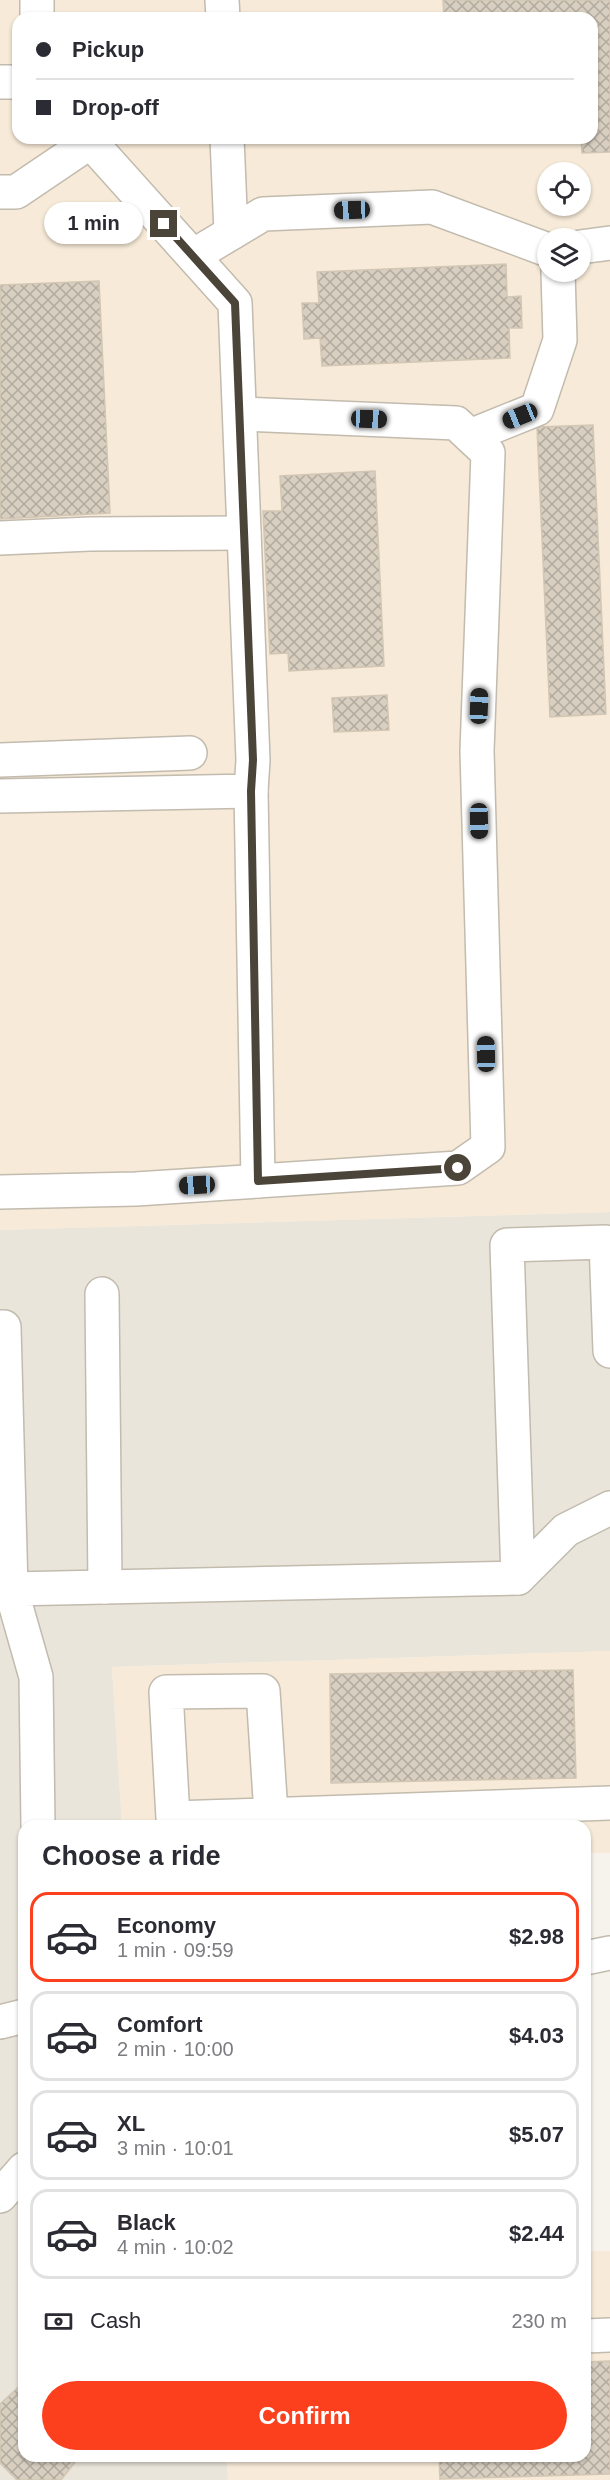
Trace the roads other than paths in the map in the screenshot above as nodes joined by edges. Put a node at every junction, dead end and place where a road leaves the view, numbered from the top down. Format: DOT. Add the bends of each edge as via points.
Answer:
graph roads {
  1 [pos="83,144"];
  2 [pos="93,144"];
  3 [pos="227,144"];
  4 [pos="0,192"];
  5 [pos="231,233"];
  6 [pos="610,243"];
  7 [pos="537,246"];
  8 [pos="591,246"];
  9 [pos="193,256"];
  10 [pos="558,282"];
  11 [pos="240,414"];
  12 [pos="470,436"];
  13 [pos="244,533"];
  14 [pos="0,538"];
  15 [pos="190,753"];
  16 [pos="0,760"];
  17 [pos="251,791"];
  18 [pos="0,796"];
  19 [pos="258,1181"];
  20 [pos="0,1192"];
  21 [pos="102,1294"];
  22 [pos="0,1327"];
  23 [pos="610,1352"];
  24 [pos="610,1508"];
  25 [pos="518,1578"];
  26 [pos="105,1587"];
  27 [pos="11,1589"];
  28 [pos="610,1803"];
  29 [pos="271,1814"];
  30 [pos="38,1820"];
  31 [pos="610,1953"];
  32 [pos="591,1957"];
  33 [pos="18,2018"];
  34 [pos="0,2022"];
  35 [pos="18,2176"];
  36 [pos="0,2196"];
  37 [pos="610,2335"];
  38 [pos="591,2336"];
  1 -- 4 [label="street" via="16,192"];
  2 -- 9 [label="street"];
  3 -- 5 [label="street"];
  5 -- 7 [label="street" via="263,214 432,207"];
  5 -- 9 [label="street"];
  6 -- 8 [label="street"];
  9 -- 11 [label="street" via="235,303"];
  10 -- 12 [label="street" via="560,340 537,409"];
  11 -- 12 [label="street" via="456,423"];
  11 -- 13 [label="street"];
  12 -- 19 [label="street" via="488,453 477,752 488,1148 458,1168"];
  13 -- 14 [label="street"];
  13 -- 17 [label="street"];
  15 -- 16 [label="street"];
  17 -- 18 [label="street"];
  17 -- 19 [label="street"];
  19 -- 20 [label="street"];
  21 -- 26 [label="street"];
  22 -- 27 [label="street" via="4,1327"];
  23 -- 25 [label="street" via="606,1242 507,1245"];
  24 -- 25 [label="street" via="566,1530"];
  25 -- 26 [label="street"];
  26 -- 27 [label="street"];
  27 -- 30 [label="street" via="36,1677"];
  28 -- 29 [label="street"];
  29 -- 29 [label="street" via="173,1818 166,1692 263,1690"];
  31 -- 32 [label="street"];
  33 -- 34 [label="street"];
  35 -- 36 [label="street"];
  37 -- 38 [label="street"];
}
